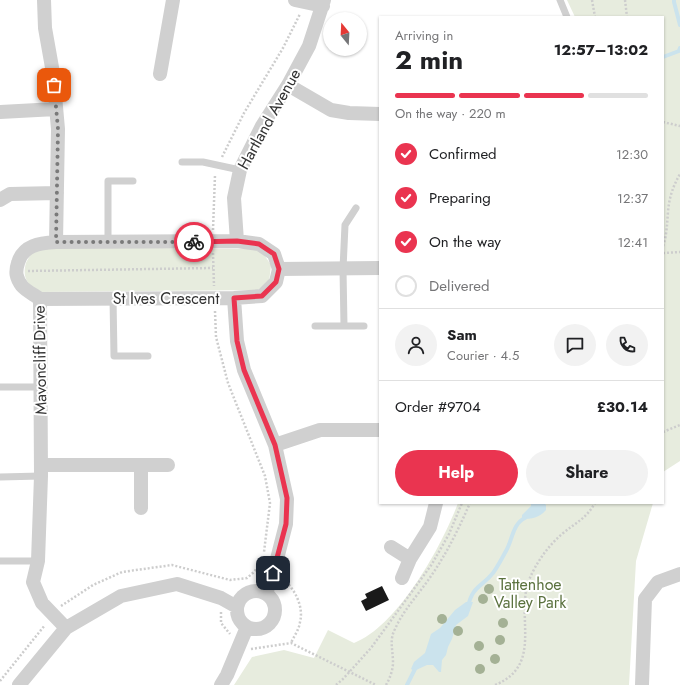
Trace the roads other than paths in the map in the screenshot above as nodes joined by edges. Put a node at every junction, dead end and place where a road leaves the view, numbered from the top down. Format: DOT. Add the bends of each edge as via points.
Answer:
graph roads {
  1 [pos="44,0"];
  2 [pos="173,0"];
  3 [pos="560,0"];
  4 [pos="299,1"];
  5 [pos="324,3"];
  6 [pos="567,16"];
  7 [pos="160,74"];
  8 [pos="288,85"];
  9 [pos="56,109"];
  10 [pos="0,112"];
  11 [pos="379,114"];
  12 [pos="182,162"];
  13 [pos="240,170"];
  14 [pos="133,181"];
  15 [pos="57,193"];
  16 [pos="0,200"];
  17 [pos="356,208"];
  18 [pos="237,241"];
  19 [pos="56,242"];
  20 [pos="108,242"];
  21 [pos="344,268"];
  22 [pos="379,268"];
  23 [pos="279,269"];
  24 [pos="113,298"];
  25 [pos="234,298"];
  26 [pos="40,299"];
  27 [pos="315,326"];
  28 [pos="344,326"];
  29 [pos="364,326"];
  30 [pos="148,356"];
  31 [pos="0,387"];
  32 [pos="40,387"];
  33 [pos="379,430"];
  34 [pos="275,445"];
  35 [pos="141,465"];
  36 [pos="168,465"];
  37 [pos="41,471"];
  38 [pos="0,477"];
  39 [pos="436,504"];
  40 [pos="141,508"];
  41 [pos="391,546"];
  42 [pos="410,559"];
  43 [pos="0,561"];
  44 [pos="38,561"];
  45 [pos="680,574"];
  46 [pos="402,578"];
  47 [pos="266,594"];
  48 [pos="237,607"];
  49 [pos="247,627"];
  50 [pos="66,628"];
  51 [pos="19,685"];
  52 [pos="221,685"];
  53 [pos="642,685"];
  1 -- 9 [label="street" via="45,28"];
  2 -- 7 [label="street"];
  3 -- 6 [label="lane"];
  4 -- 5 [label="street"];
  5 -- 8 [label="street, Hartland Avenue" via="309,46"];
  8 -- 11 [label="street" via="331,110 349,114"];
  8 -- 13 [label="street, Hartland Avenue" via="262,126"];
  9 -- 10 [label="street"];
  9 -- 15 [label="street"];
  12 -- 13 [label="lane" via="203,162"];
  13 -- 18 [label="street, Hartland Avenue" via="234,198"];
  14 -- 20 [label="lane" via="108,181"];
  15 -- 16 [label="street" via="10,194"];
  15 -- 19 [label="street"];
  17 -- 21 [label="lane" via="345,224"];
  18 -- 20 [label="street"];
  18 -- 23 [label="street" via="259,244 274,254"];
  19 -- 20 [label="street"];
  19 -- 26 [label="street, Mavoncliff Drive" via="41,243 25,250 15,271 23,288"];
  21 -- 22 [label="street"];
  21 -- 23 [label="street"];
  21 -- 28 [label="lane"];
  23 -- 25 [label="street, St Ives Crescent" via="276,282 262,296"];
  24 -- 25 [label="street, St Ives Crescent"];
  24 -- 26 [label="street, St Ives Crescent"];
  24 -- 30 [label="lane" via="114,356"];
  25 -- 34 [label="street" via="237,341 244,370"];
  26 -- 32 [label="street, Mavoncliff Drive"];
  27 -- 28 [label="lane"];
  28 -- 29 [label="lane"];
  31 -- 32 [label="lane"];
  32 -- 37 [label="street, Mavoncliff Drive"];
  33 -- 34 [label="street" via="320,430"];
  34 -- 47 [label="street" via="287,498 286,524"];
  35 -- 36 [label="street"];
  35 -- 37 [label="street"];
  35 -- 40 [label="street"];
  37 -- 38 [label="lane"];
  37 -- 44 [label="street, Mavoncliff Drive"];
  39 -- 42 [label="street" via="430,527"];
  41 -- 42 [label="street"];
  42 -- 46 [label="street"];
  43 -- 44 [label="lane"];
  44 -- 50 [label="street, Mavoncliff Drive" via="33,582 42,603"];
  45 -- 53 [label="street" via="658,582 645,599"];
  47 -- 48 [label="street" via="248,593 243,596"];
  47 -- 49 [label="street" via="274,604 274,617 265,627"];
  48 -- 49 [label="street" via="239,618"];
  48 -- 50 [label="street" via="221,598 177,584 122,596"];
  49 -- 52 [label="street"];
  50 -- 51 [label="street"];
}
